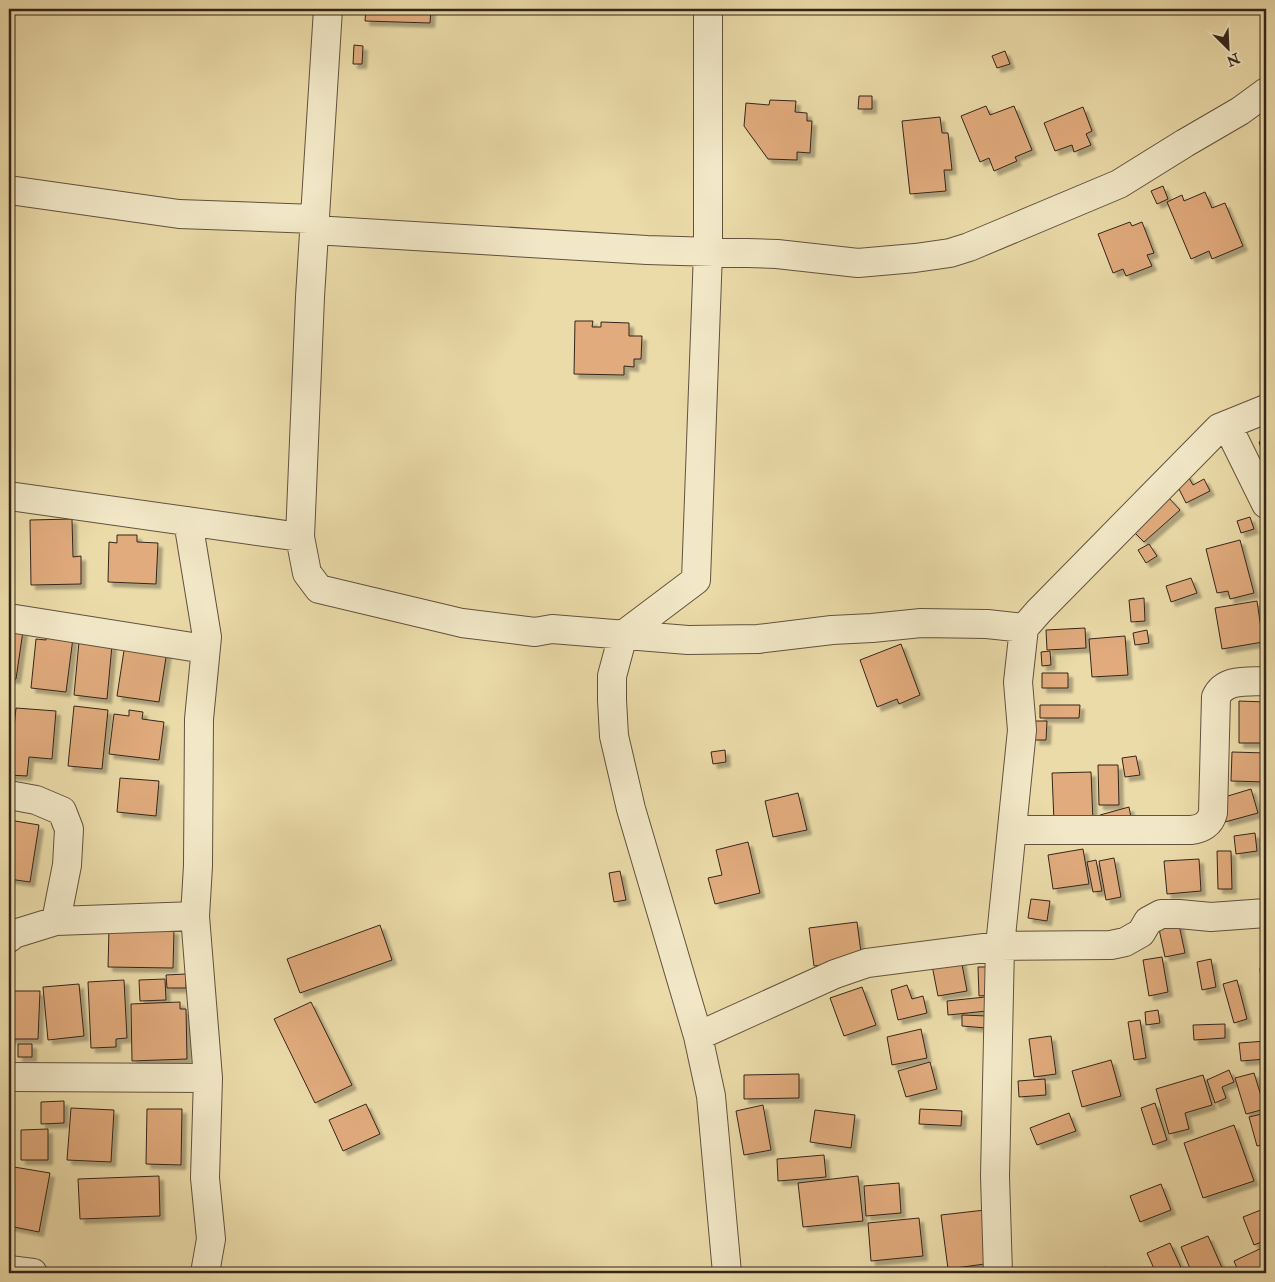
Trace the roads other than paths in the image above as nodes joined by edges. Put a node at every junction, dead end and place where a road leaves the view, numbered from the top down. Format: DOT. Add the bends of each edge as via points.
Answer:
graph roads {
  1 [pos="328,9"];
  2 [pos="708,9"];
  3 [pos="1266,92"];
  4 [pos="9,190"];
  5 [pos="314,225"];
  6 [pos="708,252"];
  7 [pos="1266,409"];
  8 [pos="1227,425"];
  9 [pos="9,496"];
  10 [pos="1266,504"];
  11 [pos="188,521"];
  12 [pos="300,536"];
  13 [pos="9,618"];
  14 [pos="1024,628"];
  15 [pos="623,635"];
  16 [pos="205,649"];
  17 [pos="1266,681"];
  18 [pos="9,795"];
  19 [pos="1013,830"];
  20 [pos="1266,913"];
  21 [pos="196,916"];
  22 [pos="56,921"];
  23 [pos="9,938"];
  24 [pos="1000,946"];
  25 [pos="698,1036"];
  26 [pos="9,1077"];
  27 [pos="208,1078"];
  28 [pos="9,1270"];
  29 [pos="33,1273"];
  30 [pos="205,1273"];
  31 [pos="727,1273"];
  32 [pos="998,1273"];
  1 -- 5 [label="street"];
  2 -- 6 [label="street"];
  3 -- 6 [label="street" via="1119,184 950,253 858,263 777,254"];
  4 -- 5 [label="street" via="180,214"];
  5 -- 6 [label="street" via="637,250"];
  5 -- 12 [label="street"];
  6 -- 15 [label="street" via="696,580"];
  7 -- 8 [label="street"];
  8 -- 10 [label="street"];
  8 -- 14 [label="street" via="1219,428"];
  9 -- 11 [label="street"];
  11 -- 12 [label="street"];
  11 -- 16 [label="street" via="206,637"];
  12 -- 15 [label="street" via="307,573 319,589 462,623 535,632 552,629"];
  13 -- 16 [label="street"];
  14 -- 15 [label="street" via="921,623 758,639 688,640"];
  14 -- 19 [label="street" via="1018,682 1022,730"];
  15 -- 25 [label="street" via="612,676 614,736 631,809"];
  16 -- 21 [label="street" via="199,719"];
  17 -- 19 [label="street" via="1230,683 1216,697 1213,813 1212,819 1204,826 1191,830"];
  18 -- 22 [label="street" via="36,800 62,810 69,829 67,865"];
  19 -- 24 [label="street"];
  20 -- 24 [label="street" via="1211,917 1161,914 1148,921 1141,933 1111,945"];
  21 -- 22 [label="street"];
  21 -- 27 [label="street"];
  22 -- 23 [label="street"];
  24 -- 25 [label="street" via="854,967"];
  24 -- 32 [label="street" via="994,1176"];
  25 -- 31 [label="street" via="711,1096"];
  26 -- 27 [label="street"];
  27 -- 30 [label="street" via="204,1178 211,1238"];
  28 -- 29 [label="street"];
}
